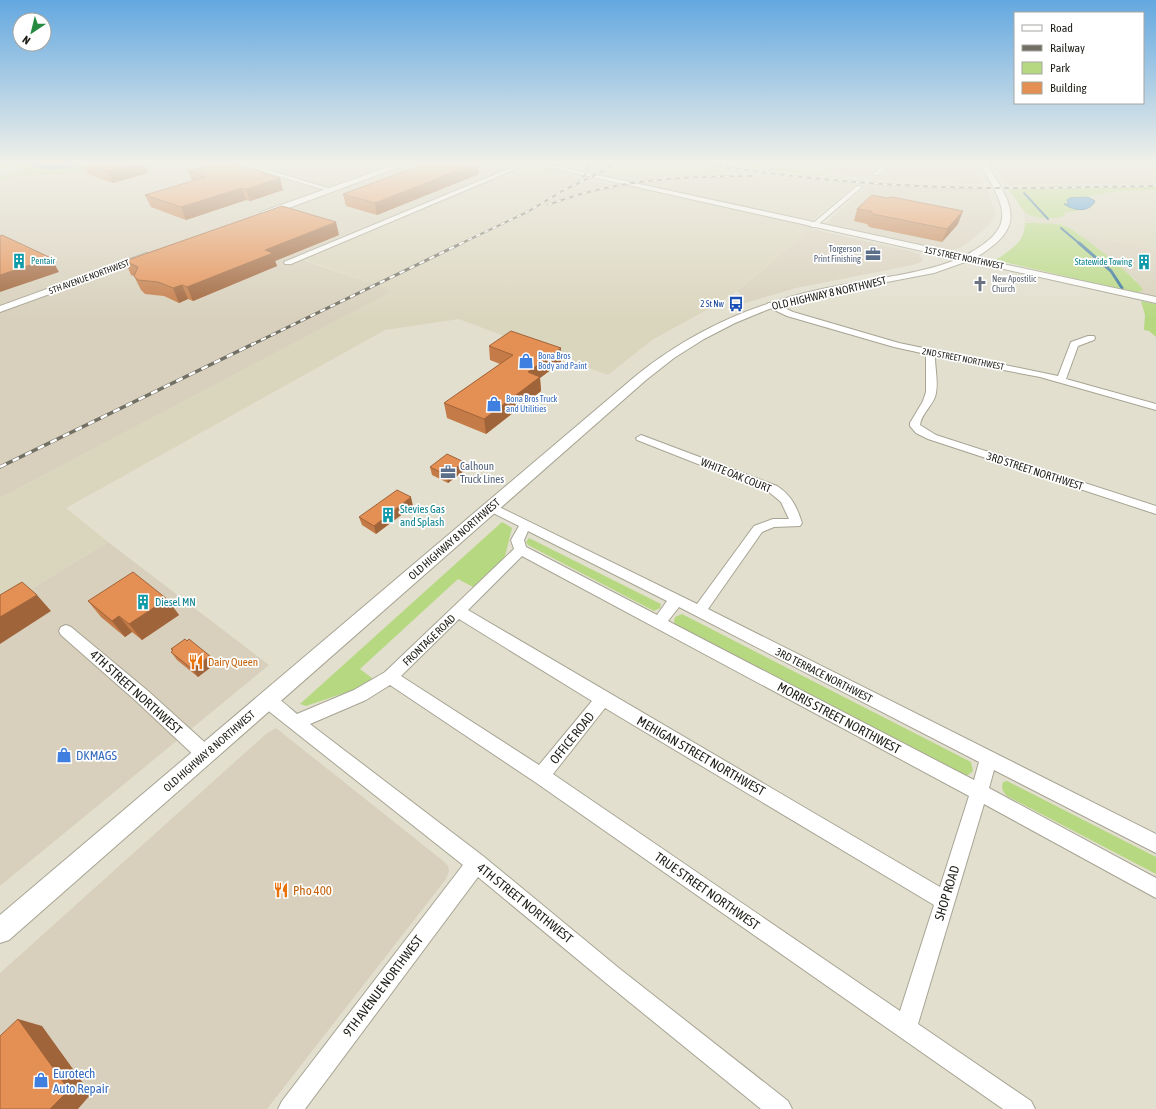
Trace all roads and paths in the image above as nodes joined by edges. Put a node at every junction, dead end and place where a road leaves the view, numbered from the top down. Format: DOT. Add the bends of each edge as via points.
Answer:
graph roads {
  1 [pos="258,216"];
  2 [pos="400,216"];
  3 [pos="767,216"];
  4 [pos="825,216"];
  5 [pos="1009,216"];
  6 [pos="252,218"];
  7 [pos="813,226"];
  8 [pos="913,247"];
  9 [pos="152,254"];
  10 [pos="968,258"];
  11 [pos="288,262"];
  12 [pos="927,271"];
  13 [pos="1156,300"];
  14 [pos="771,305"];
  15 [pos="0,309"];
  16 [pos="1091,338"];
  17 [pos="931,353"];
  18 [pos="1061,380"];
  19 [pos="1156,407"];
  20 [pos="641,438"];
  21 [pos="491,507"];
  22 [pos="1156,510"];
  23 [pos="526,525"];
  24 [pos="521,550"];
  25 [pos="676,600"];
  26 [pos="699,611"];
  27 [pos="458,612"];
  28 [pos="659,622"];
  29 [pos="66,631"];
  30 [pos="390,677"];
  31 [pos="603,699"];
  32 [pos="267,700"];
  33 [pos="296,722"];
  34 [pos="205,754"];
  35 [pos="989,758"];
  36 [pos="541,776"];
  37 [pos="979,792"];
  38 [pos="1156,844"];
  39 [pos="476,863"];
  40 [pos="1156,888"];
  41 [pos="944,900"];
  42 [pos="0,931"];
  43 [pos="906,1028"];
  44 [pos="290,1109"];
  45 [pos="780,1109"];
  46 [pos="1023,1109"];
  1 -- 6 [label="street"];
  2 -- 11 [label="street"];
  3 -- 7 [label="street, 1ST STREET NORTHWEST"];
  4 -- 7 [label="street"];
  5 -- 10 [label="street" via="1006,226 994,240"];
  7 -- 8 [label="street, 1ST STREET NORTHWEST"];
  8 -- 10 [label="street, 1ST STREET NORTHWEST"];
  8 -- 12 [label="street" via="931,258 933,262"];
  9 -- 15 [label="street, 5TH AVENUE NORTHWEST"];
  10 -- 12 [label="street, OLD HIGHWAY 8 NORTHWEST"];
  10 -- 13 [label="street, 1ST STREET NORTHWEST"];
  12 -- 14 [label="street, OLD HIGHWAY 8 NORTHWEST"];
  14 -- 17 [label="street, 2ND STREET NORTHWEST" via="790,314"];
  14 -- 21 [label="street, OLD HIGHWAY 8 NORTHWEST" via="719,326 677,350"];
  16 -- 18 [label="street" via="1074,344"];
  17 -- 18 [label="street, 2ND STREET NORTHWEST"];
  17 -- 22 [label="street, 3RD STREET NORTHWEST" via="931,391 928,402 915,421 916,428 932,437"];
  18 -- 19 [label="street, 2ND STREET NORTHWEST"];
  20 -- 26 [label="street, WHITE OAK COURT" via="772,489 783,495 791,508 796,523 773,523 758,529"];
  21 -- 23 [label="street, 3RD TERRACE NORTHWEST"];
  21 -- 32 [label="street, OLD HIGHWAY 8 NORTHWEST"];
  23 -- 24 [label="street" via="517,539"];
  23 -- 25 [label="street, 3RD TERRACE NORTHWEST"];
  24 -- 27 [label="street, FRONTAGE ROAD"];
  24 -- 28 [label="street, MORRIS STREET NORTHWEST"];
  25 -- 26 [label="street, 3RD TERRACE NORTHWEST"];
  25 -- 28 [label="street"];
  26 -- 35 [label="street, 3RD TERRACE NORTHWEST"];
  27 -- 30 [label="street, FRONTAGE ROAD"];
  27 -- 31 [label="street, MEHIGAN STREET NORTHWEST"];
  28 -- 37 [label="street, MORRIS STREET NORTHWEST"];
  29 -- 34 [label="street, 4TH STREET NORTHWEST"];
  30 -- 33 [label="street, FRONTAGE ROAD" via="360,695"];
  30 -- 36 [label="street, TRUE STREET NORTHWEST"];
  31 -- 36 [label="street, OFFICE ROAD"];
  31 -- 41 [label="street, MEHIGAN STREET NORTHWEST"];
  32 -- 33 [label="street, 4TH STREET NORTHWEST"];
  32 -- 34 [label="street, OLD HIGHWAY 8 NORTHWEST"];
  33 -- 39 [label="street, 4TH STREET NORTHWEST"];
  34 -- 42 [label="street, OLD HIGHWAY 8 NORTHWEST"];
  35 -- 37 [label="street, SHOP ROAD"];
  35 -- 38 [label="street, 3RD TERRACE NORTHWEST"];
  36 -- 43 [label="street, TRUE STREET NORTHWEST"];
  37 -- 40 [label="street, MORRIS STREET NORTHWEST"];
  37 -- 41 [label="street, SHOP ROAD"];
  39 -- 44 [label="street, 9TH AVENUE NORTHWEST"];
  39 -- 45 [label="street, 4TH STREET NORTHWEST"];
  41 -- 43 [label="street, SHOP ROAD"];
  43 -- 46 [label="street, TRUE STREET NORTHWEST"];
}
